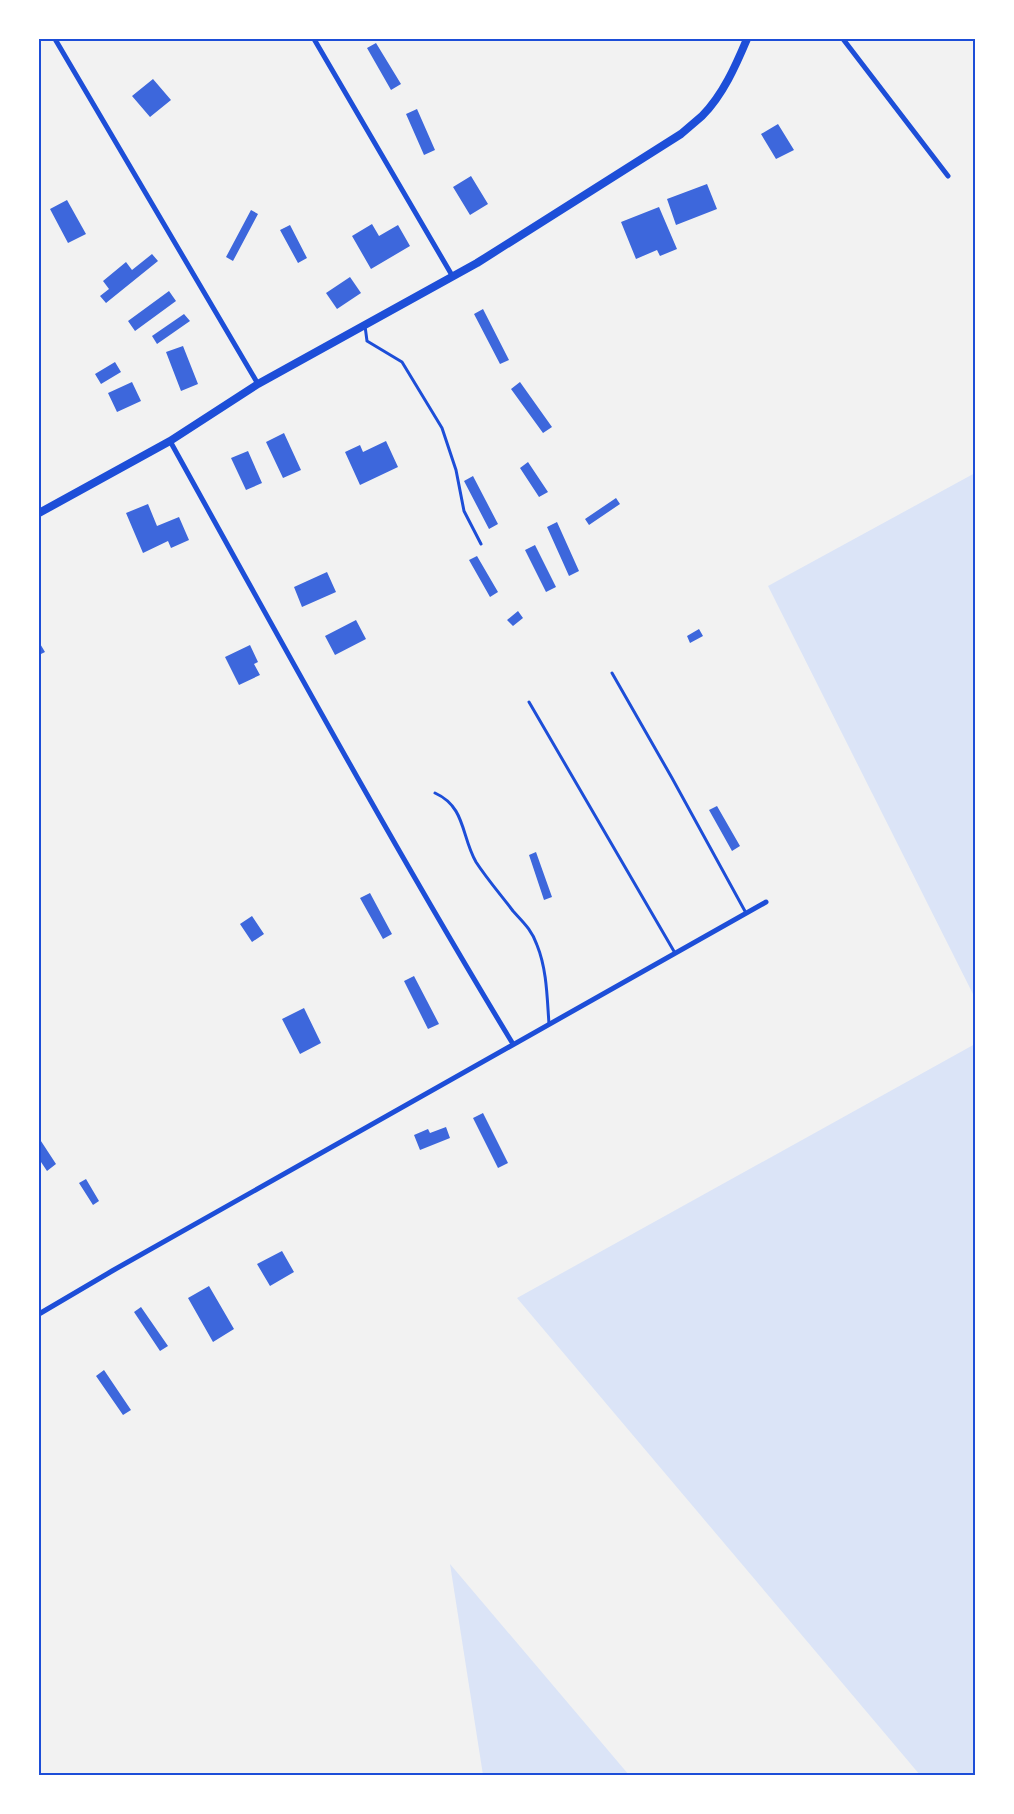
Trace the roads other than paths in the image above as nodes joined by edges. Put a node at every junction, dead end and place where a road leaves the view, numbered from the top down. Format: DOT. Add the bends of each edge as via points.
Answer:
graph roads {
  1 [pos="55,39"];
  2 [pos="314,39"];
  3 [pos="747,39"];
  4 [pos="843,39"];
  5 [pos="948,176"];
  6 [pos="453,276"];
  7 [pos="364,325"];
  8 [pos="258,384"];
  9 [pos="170,440"];
  10 [pos="39,513"];
  11 [pos="480,544"];
  12 [pos="612,673"];
  13 [pos="529,702"];
  14 [pos="435,793"];
  15 [pos="766,902"];
  16 [pos="746,913"];
  17 [pos="675,953"];
  18 [pos="549,1024"];
  19 [pos="513,1044"];
  20 [pos="39,1314"];
  1 -- 8 [label="street"];
  2 -- 6 [label="street"];
  3 -- 6 [label="street" via="718,94 702,116 681,134"];
  4 -- 5 [label="street"];
  6 -- 7 [label="street"];
  7 -- 8 [label="street"];
  7 -- 11 [label="lane" via="368,341 402,362 442,428 456,470 464,511"];
  8 -- 9 [label="street"];
  9 -- 10 [label="street"];
  9 -- 19 [label="street" via="320,711"];
  12 -- 16 [label="lane"];
  13 -- 17 [label="lane"];
  14 -- 18 [label="lane" via="447,798 457,811 476,862 529,927 547,982"];
  15 -- 16 [label="street"];
  16 -- 17 [label="street"];
  17 -- 18 [label="street"];
  18 -- 19 [label="street"];
  19 -- 20 [label="street"];
}
